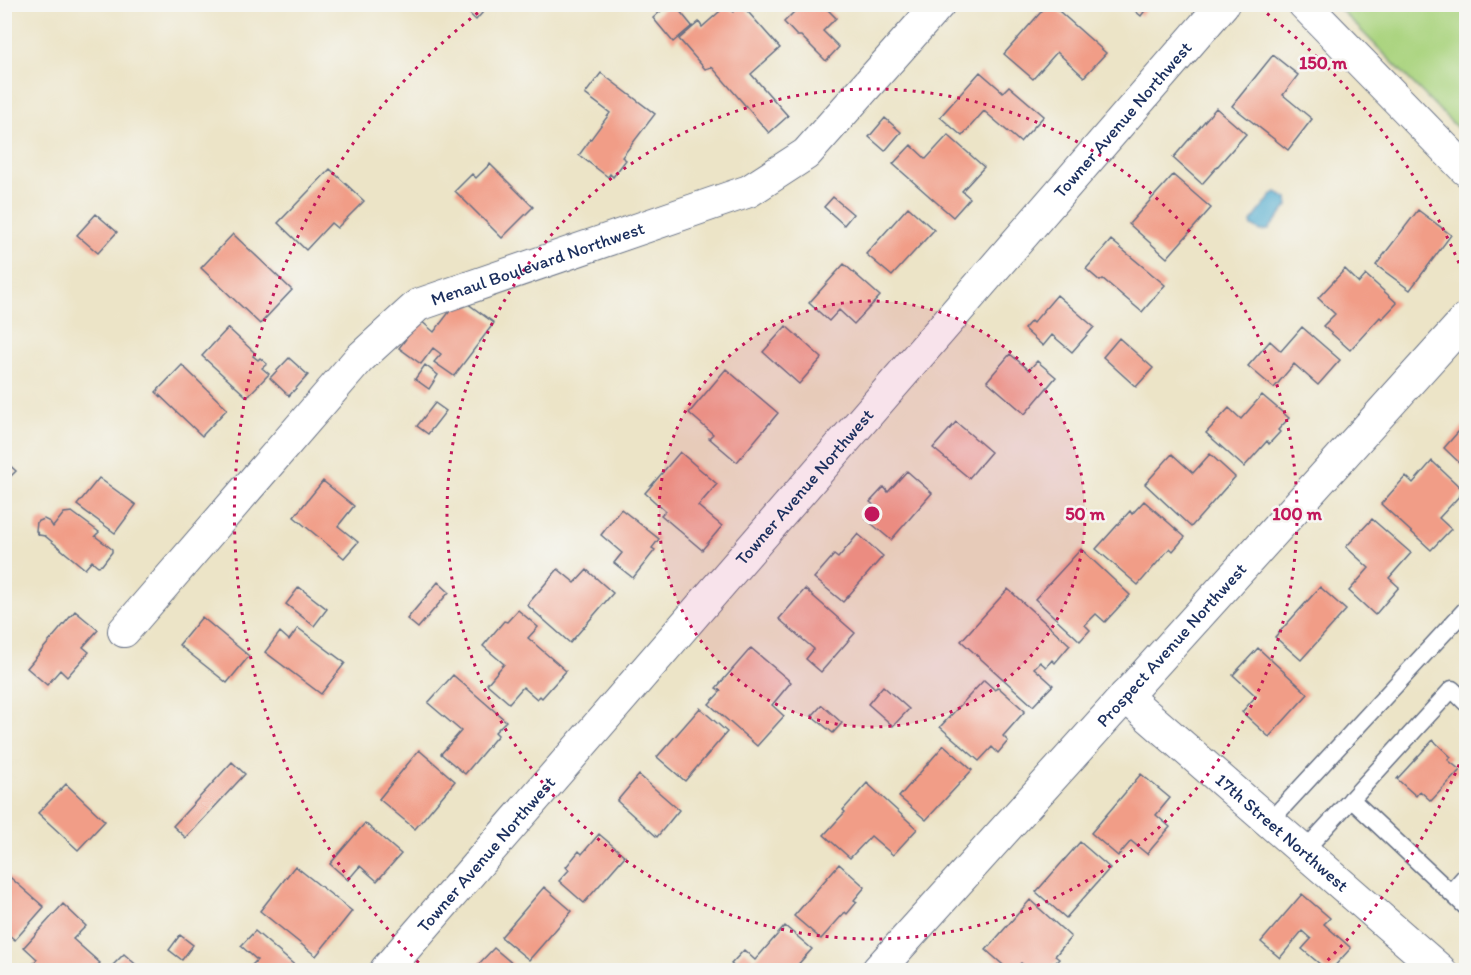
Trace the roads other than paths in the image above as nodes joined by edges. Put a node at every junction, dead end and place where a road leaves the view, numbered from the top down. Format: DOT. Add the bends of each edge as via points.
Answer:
graph roads {
  1 [pos="939,4"];
  2 [pos="1223,4"];
  3 [pos="1304,4"];
  4 [pos="1467,170"];
  5 [pos="1467,319"];
  6 [pos="1467,609"];
  7 [pos="124,631"];
  8 [pos="1125,696"];
  9 [pos="1467,703"];
  10 [pos="1351,799"];
  11 [pos="1269,822"];
  12 [pos="1303,852"];
  13 [pos="1467,875"];
  14 [pos="1451,892"];
  15 [pos="1467,907"];
  16 [pos="386,970"];
  17 [pos="878,970"];
  18 [pos="1440,970"];
  1 -- 7 [label="street, Menaul Boulevard Northwest" via="806,154 749,191 418,305 359,359"];
  2 -- 16 [label="street, Towner Avenue Northwest"];
  3 -- 4 [label="street"];
  5 -- 8 [label="street, Prospect Avenue Northwest"];
  6 -- 11 [label="lane"];
  8 -- 11 [label="street, 17th Street Northwest"];
  8 -- 17 [label="street, Prospect Avenue Northwest"];
  9 -- 10 [label="lane" via="1452,689"];
  10 -- 12 [label="lane"];
  10 -- 14 [label="lane"];
  11 -- 12 [label="street, 17th Street Northwest"];
  12 -- 18 [label="street, 17th Street Northwest"];
  13 -- 14 [label="lane"];
  14 -- 15 [label="lane"];
}
